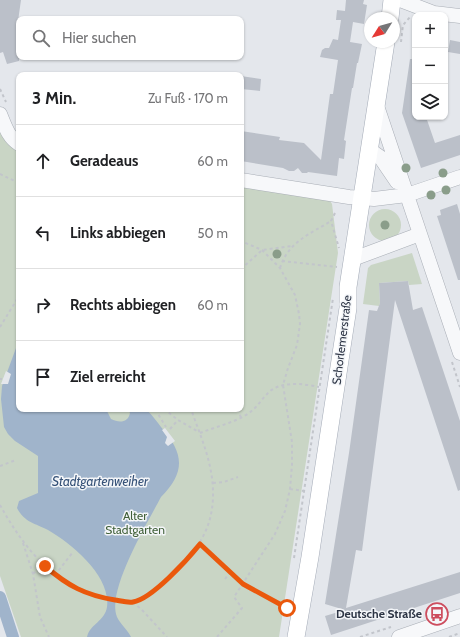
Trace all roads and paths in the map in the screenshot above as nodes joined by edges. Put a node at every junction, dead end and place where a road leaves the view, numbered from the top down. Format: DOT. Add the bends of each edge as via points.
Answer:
graph roads {
  1 [pos="392,0"];
  2 [pos="400,0"];
  3 [pos="395,12"];
  4 [pos="460,16"];
  5 [pos="412,17"];
  6 [pos="400,20"];
  7 [pos="385,48"];
  8 [pos="377,106"];
  9 [pos="0,114"];
  10 [pos="16,142"];
  11 [pos="370,150"];
  12 [pos="0,174"];
  13 [pos="460,177"];
  14 [pos="244,180"];
  15 [pos="16,182"];
  16 [pos="407,195"];
  17 [pos="363,199"];
  18 [pos="335,213"];
  19 [pos="331,221"];
  20 [pos="420,234"];
  21 [pos="244,242"];
  22 [pos="292,246"];
  23 [pos="262,250"];
  24 [pos="344,257"];
  25 [pos="282,261"];
  26 [pos="244,266"];
  27 [pos="280,268"];
  28 [pos="333,297"];
  29 [pos="16,301"];
  30 [pos="0,327"];
  31 [pos="460,353"];
  32 [pos="283,385"];
  33 [pos="319,387"];
  34 [pos="158,412"];
  35 [pos="168,412"];
  36 [pos="192,412"];
  37 [pos="239,412"];
  38 [pos="241,418"];
  39 [pos="178,420"];
  40 [pos="166,427"];
  41 [pos="170,429"];
  42 [pos="200,433"];
  43 [pos="16,460"];
  44 [pos="0,466"];
  45 [pos="238,477"];
  46 [pos="213,483"];
  47 [pos="290,489"];
  48 [pos="304,491"];
  49 [pos="0,505"];
  50 [pos="22,540"];
  51 [pos="200,544"];
  52 [pos="73,552"];
  53 [pos="294,561"];
  54 [pos="45,566"];
  55 [pos="230,572"];
  56 [pos="33,574"];
  57 [pos="55,574"];
  58 [pos="225,579"];
  59 [pos="243,584"];
  60 [pos="133,602"];
  61 [pos="286,615"];
  62 [pos="460,616"];
  63 [pos="460,633"];
  64 [pos="49,637"];
  65 [pos="167,637"];
  66 [pos="217,637"];
  67 [pos="296,637"];
  68 [pos="399,637"];
  69 [pos="449,637"];
  1 -- 3 [label="main road"];
  2 -- 4 [label="street" via="434,13"];
  5 -- 6 [label="path"];
  7 -- 8 [label="main road, Schorlemerstraße"];
  8 -- 11 [label="main road, Schorlemerstraße"];
  8 -- 16 [label="street"];
  9 -- 10 [label="street" via="7,132"];
  11 -- 16 [label="street" via="380,157"];
  11 -- 17 [label="main road, Schorlemerstraße"];
  12 -- 15 [label="path"];
  13 -- 16 [label="street"];
  14 -- 17 [label="street"];
  16 -- 17 [label="street"];
  16 -- 20 [label="street"];
  17 -- 24 [label="main road, Schorlemerstraße"];
  18 -- 19 [label="path"];
  19 -- 22 [label="path"];
  19 -- 24 [label="path"];
  20 -- 24 [label="street"];
  20 -- 31 [label="street"];
  21 -- 23 [label="path"];
  22 -- 23 [label="path"];
  22 -- 25 [label="path"];
  23 -- 26 [label="path"];
  23 -- 27 [label="path"];
  24 -- 25 [label="path" via="338,268"];
  24 -- 67 [label="main road, Schorlemerstraße" via="348,308"];
  25 -- 27 [label="path"];
  27 -- 32 [label="path" via="295,295 300,324 297,345"];
  28 -- 33 [label="path"];
  29 -- 30 [label="path"];
  32 -- 33 [label="path" via="303,384"];
  32 -- 38 [label="path" via="271,390 254,409"];
  32 -- 47 [label="path" via="292,442"];
  33 -- 48 [label="path"];
  34 -- 40 [label="path"];
  35 -- 39 [label="path"];
  36 -- 42 [label="path"];
  37 -- 38 [label="path"];
  38 -- 42 [label="path"];
  39 -- 41 [label="path"];
  39 -- 42 [label="path"];
  42 -- 46 [label="path" via="210,462"];
  43 -- 44 [label="path"];
  45 -- 46 [label="path"];
  46 -- 51 [label="path" via="211,515"];
  47 -- 48 [label="path"];
  47 -- 59 [label="path" via="285,511 275,534"];
  48 -- 53 [label="path"];
  49 -- 50 [label="path"];
  50 -- 54 [label="path"];
  50 -- 56 [label="path"];
  51 -- 55 [label="path"];
  51 -- 60 [label="path" via="156,589"];
  52 -- 57 [label="path"];
  54 -- 56 [label="path"];
  54 -- 57 [label="path"];
  55 -- 58 [label="path"];
  55 -- 59 [label="path"];
  56 -- 64 [label="path" via="40,617"];
  57 -- 60 [label="path" via="62,581 81,591 101,598"];
  59 -- 61 [label="path" via="287,608"];
  59 -- 66 [label="path" via="234,597 242,608"];
  60 -- 65 [label="path"];
  62 -- 68 [label="street"];
  63 -- 69 [label="path"];
}
